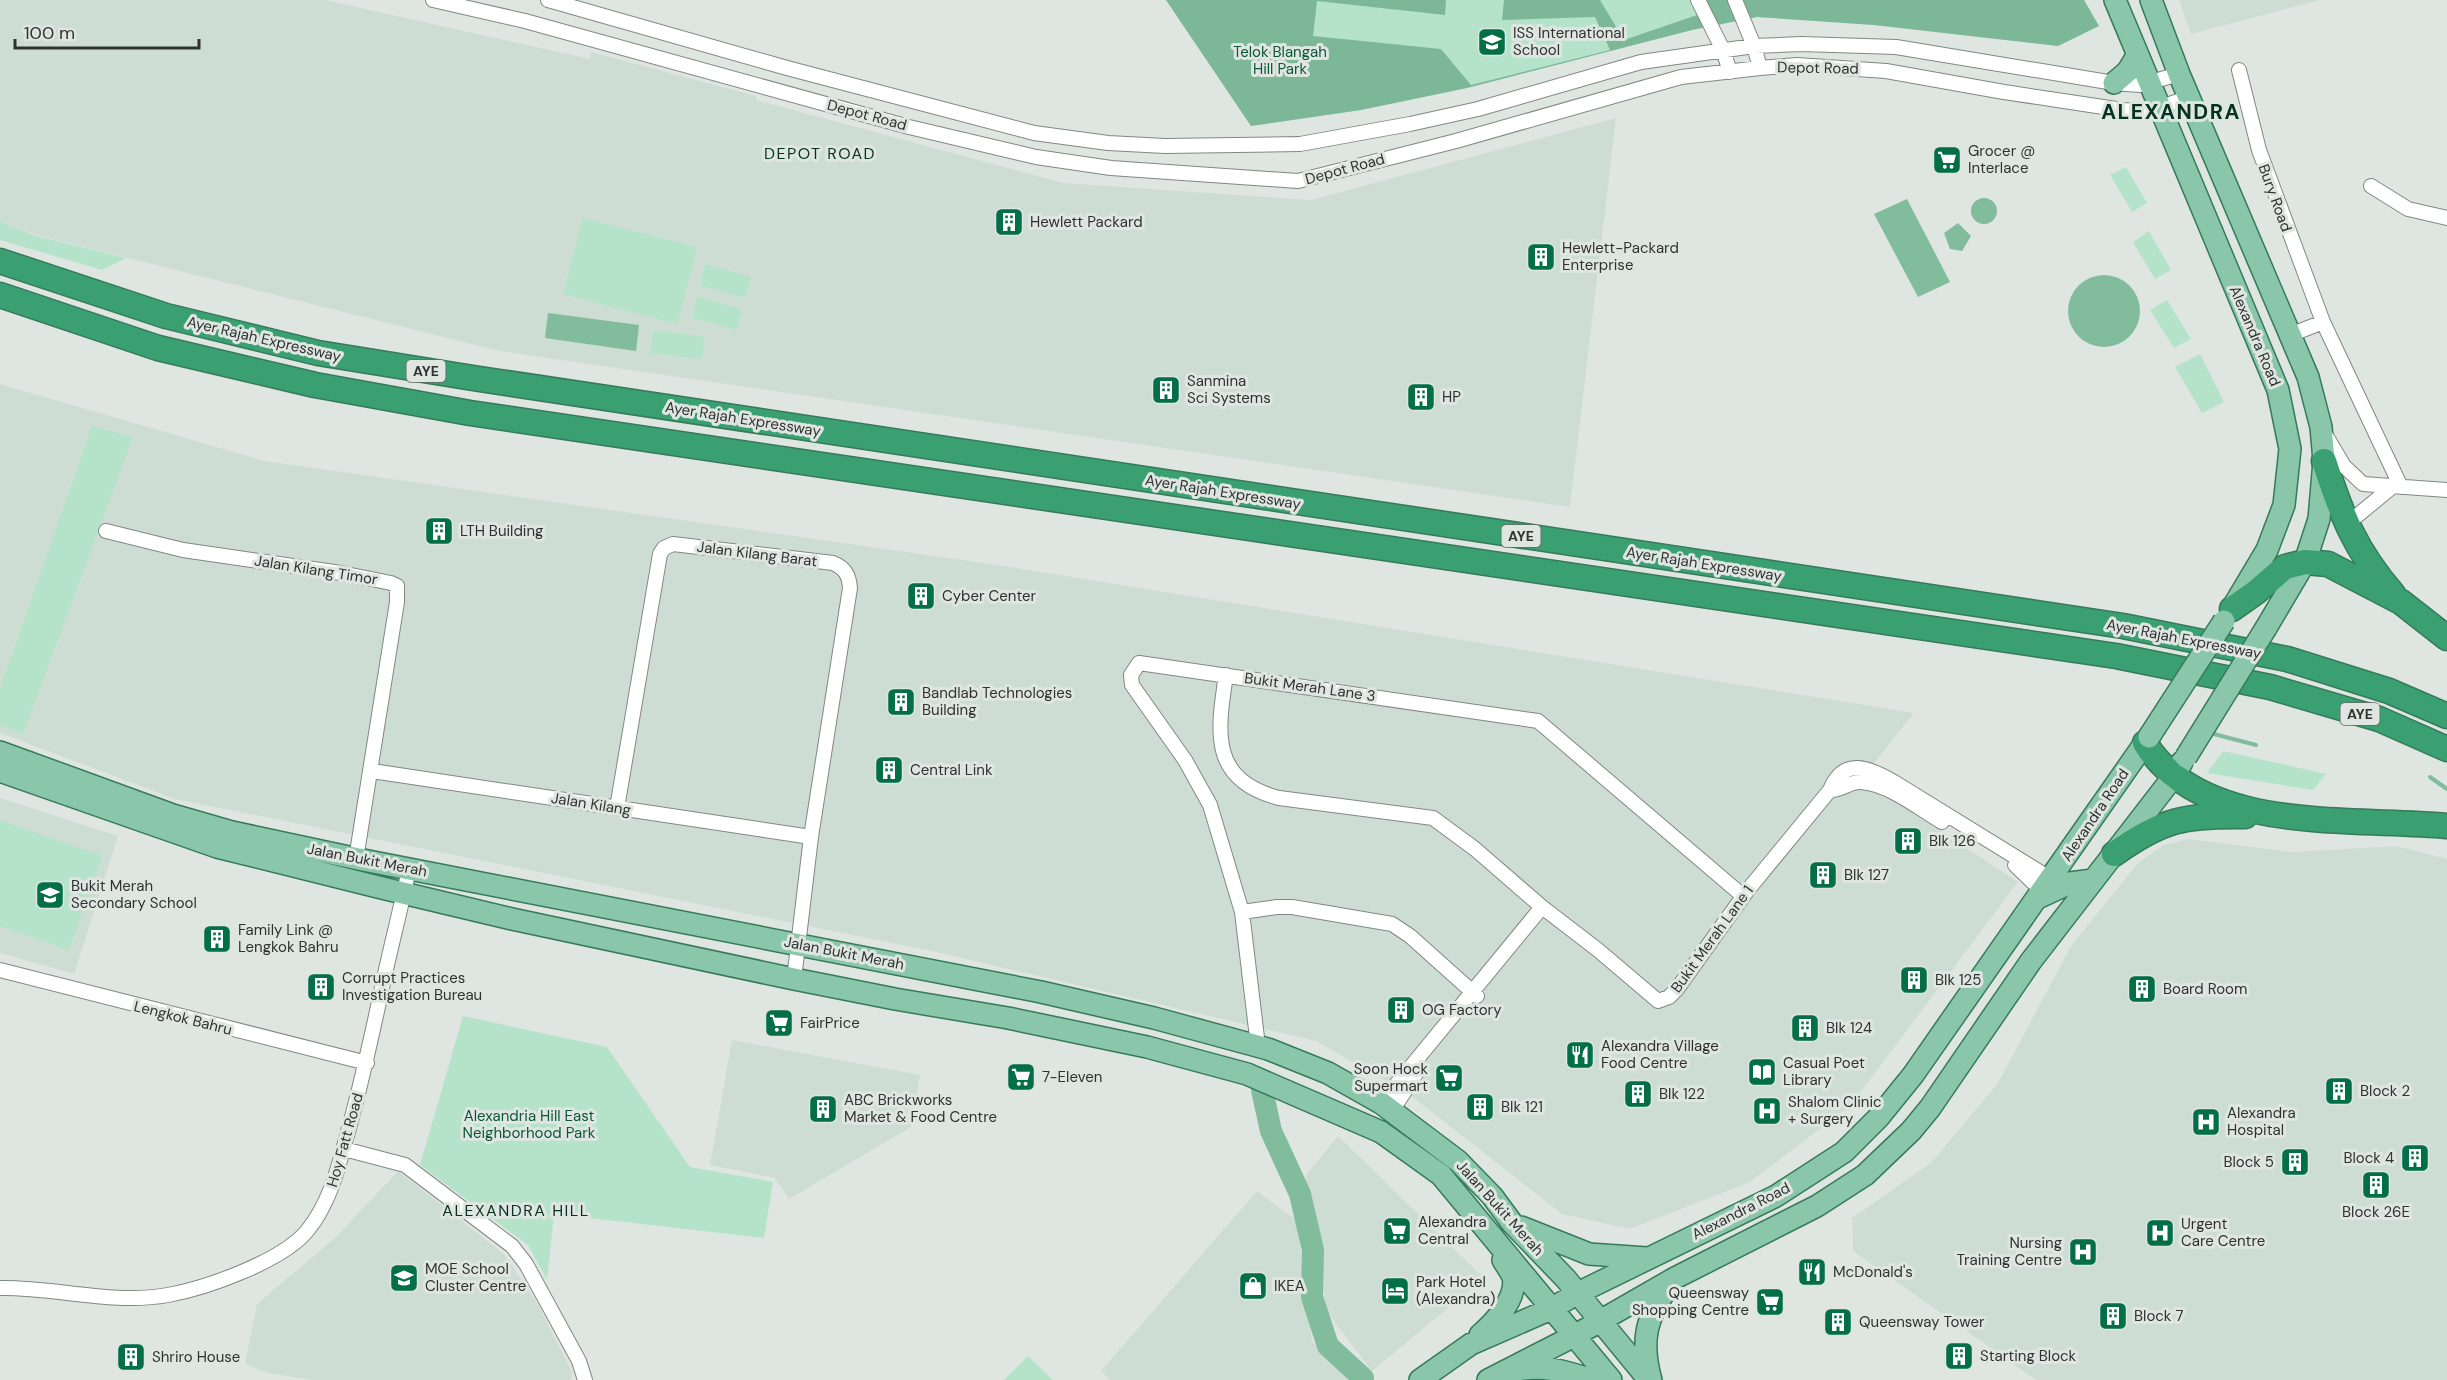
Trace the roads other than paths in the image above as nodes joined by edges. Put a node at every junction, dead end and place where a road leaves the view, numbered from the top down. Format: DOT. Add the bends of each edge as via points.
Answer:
graph roads {
  1 [pos="433,0"];
  2 [pos="548,0"];
  3 [pos="1698,0"];
  4 [pos="1735,0"];
  5 [pos="2115,0"];
  6 [pos="2151,0"];
  7 [pos="1754,46"];
  8 [pos="1723,50"];
  9 [pos="2137,56"];
  10 [pos="1760,68"];
  11 [pos="2239,70"];
  12 [pos="1730,72"];
  13 [pos="2179,74"];
  14 [pos="2149,82"];
  15 [pos="2114,83"];
  16 [pos="2189,97"];
  17 [pos="2161,106"];
  18 [pos="2371,186"];
  19 [pos="2447,218"];
  20 [pos="0,261"];
  21 [pos="0,295"];
  22 [pos="2323,322"];
  23 [pos="2290,335"];
  24 [pos="2321,427"];
  25 [pos="2324,461"];
  26 [pos="2397,487"];
  27 [pos="2447,490"];
  28 [pos="2347,524"];
  29 [pos="106,531"];
  30 [pos="2305,562"];
  31 [pos="2401,602"];
  32 [pos="2228,615"];
  33 [pos="2447,638"];
  34 [pos="1226,675"];
  35 [pos="2447,716"];
  36 [pos="2147,740"];
  37 [pos="2447,749"];
  38 [pos="0,752"];
  39 [pos="0,771"];
  40 [pos="372,771"];
  41 [pos="2173,777"];
  42 [pos="617,808"];
  43 [pos="2271,813"];
  44 [pos="2447,826"];
  45 [pos="811,837"];
  46 [pos="2114,854"];
  47 [pos="356,859"];
  48 [pos="409,869"];
  49 [pos="2093,880"];
  50 [pos="2044,890"];
  51 [pos="404,893"];
  52 [pos="1743,896"];
  53 [pos="1544,909"];
  54 [pos="1242,912"];
  55 [pos="639,913"];
  56 [pos="799,945"];
  57 [pos="669,952"];
  58 [pos="0,970"];
  59 [pos="794,979"];
  60 [pos="1475,993"];
  61 [pos="1114,1009"];
  62 [pos="1107,1039"];
  63 [pos="1258,1046"];
  64 [pos="367,1063"];
  65 [pos="1386,1107"];
  66 [pos="344,1149"];
  67 [pos="1512,1223"];
  68 [pos="1492,1238"];
  69 [pos="1647,1258"];
  70 [pos="1675,1278"];
  71 [pos="0,1288"];
  72 [pos="1578,1293"];
  73 [pos="1551,1309"];
  74 [pos="1600,1319"];
  75 [pos="1574,1336"];
  76 [pos="1471,1344"];
  77 [pos="1490,1378"];
  78 [pos="585,1380"];
  79 [pos="1420,1380"];
  80 [pos="1592,1380"];
  81 [pos="1611,1380"];
  82 [pos="1650,1380"];
  1 -- 12 [label="street, Depot Road" via="1036,157 1112,168 1298,181 1682,77"];
  2 -- 8 [label="street, Depot Road" via="1034,133 1154,146 1300,144 1478,109 1641,62"];
  3 -- 8 [label="street"];
  4 -- 7 [label="street"];
  5 -- 9 [label="main road, Alexandra Road"];
  6 -- 13 [label="main road, Alexandra Road"];
  7 -- 8 [label="street, Depot Road"];
  7 -- 10 [label="street"];
  7 -- 15 [label="street, Depot Road" via="1896,47"];
  8 -- 12 [label="street"];
  9 -- 14 [label="main road, Alexandra Road"];
  9 -- 15 [label="main road"];
  10 -- 12 [label="street, Depot Road"];
  10 -- 17 [label="street, Depot Road" via="1797,65 1886,70 2123,110 2150,111"];
  11 -- 22 [label="street, Bury Road" via="2259,150"];
  13 -- 14 [label="street, Depot Road"];
  13 -- 16 [label="main road, Alexandra Road"];
  14 -- 15 [label="street, Depot Road"];
  14 -- 17 [label="main road, Alexandra Road"];
  16 -- 17 [label="street, Depot Road"];
  16 -- 23 [label="main road, Alexandra Road"];
  17 -- 32 [label="main road, Alexandra Road" via="2278,390 2290,449 2284,505 2267,550"];
  18 -- 19 [label="street" via="2408,209"];
  20 -- 35 [label="highway, Ayer Rajah Expressway / AYE" via="166,316 318,353 2123,626 2287,659 2389,691"];
  21 -- 37 [label="highway, Ayer Rajah Expressway / AYE" via="158,348 315,385 470,413 2116,656 2270,687 2379,719"];
  22 -- 23 [label="street"];
  22 -- 26 [label="street, Bury Road"];
  23 -- 24 [label="main road, Alexandra Road" via="2308,377"];
  24 -- 25 [label="main road, Alexandra Road"];
  24 -- 26 [label="street" via="2353,477 2363,484"];
  25 -- 28 [label="highway"];
  25 -- 30 [label="main road, Alexandra Road" via="2319,519"];
  26 -- 27 [label="street"];
  26 -- 28 [label="street"];
  28 -- 31 [label="highway" via="2378,575"];
  29 -- 40 [label="street, Jalan Kilang Timor" via="183,550 341,573 396,586 397,602"];
  30 -- 31 [label="highway" via="2328,564"];
  30 -- 32 [label="highway" via="2284,567"];
  30 -- 41 [label="main road, Alexandra Road, bridge"];
  31 -- 33 [label="highway"];
  32 -- 36 [label="main road, Alexandra Road, bridge"];
  34 -- 52 [label="street, Bukit Merah Lane 3" via="1538,722"];
  34 -- 53 [label="street, Bukit Merah Lane 3" via="1220,741 1228,763 1243,783 1279,798 1433,819 1475,849"];
  34 -- 54 [label="street" via="1139,663 1130,680 1185,760 1210,805"];
  36 -- 41 [label="highway" via="2157,762"];
  36 -- 50 [label="main road, Alexandra Road"];
  38 -- 47 [label="main road, Jalan Bukit Merah" via="173,815"];
  39 -- 51 [label="main road, Jalan Bukit Merah" via="217,847"];
  40 -- 42 [label="street, Jalan Kilang"];
  40 -- 47 [label="street, Jalan Kilang Timor"];
  41 -- 43 [label="highway" via="2212,799"];
  41 -- 46 [label="main road, Alexandra Road"];
  42 -- 45 [label="street, Jalan Kilang"];
  42 -- 45 [label="street, Jalan Kilang Barat" via="664,548 682,545 833,562 845,570 850,588"];
  43 -- 44 [label="highway"];
  43 -- 46 [label="highway" via="2172,821 2139,836"];
  45 -- 56 [label="street, Jalan Kilang Barat"];
  46 -- 49 [label="main road, Alexandra Road"];
  47 -- 48 [label="main road, Jalan Bukit Merah"];
  48 -- 51 [label="street, Hoy Fatt Road"];
  48 -- 55 [label="main road, Jalan Bukit Merah"];
  49 -- 50 [label="main road"];
  49 -- 70 [label="main road, Alexandra Road" via="1930,1108 1865,1175 1817,1206"];
  50 -- 52 [label="street, Bukit Merah Lane 1" via="1872,770 1852,768 1834,780 1830,790"];
  50 -- 69 [label="main road, Alexandra Road" via="1913,1075 1844,1152 1776,1196"];
  51 -- 57 [label="main road, Jalan Bukit Merah"];
  51 -- 64 [label="street, Hoy Fatt Road"];
  52 -- 53 [label="street, Bukit Merah Lane 1" via="1677,989 1658,1001"];
  53 -- 60 [label="street"];
  54 -- 60 [label="street" via="1292,907 1392,924"];
  54 -- 63 [label="street"];
  55 -- 56 [label="main road, Jalan Bukit Merah"];
  55 -- 57 [label="main road" via="641,937"];
  56 -- 59 [label="street, Jalan Kilang Barat"];
  56 -- 61 [label="main road, Jalan Bukit Merah"];
  57 -- 59 [label="main road, Jalan Bukit Merah"];
  58 -- 64 [label="street, Lengkok Bahru"];
  59 -- 62 [label="main road, Jalan Bukit Merah"];
  60 -- 65 [label="street"];
  61 -- 62 [label="main road"];
  61 -- 63 [label="main road, Jalan Bukit Merah"];
  62 -- 68 [label="main road, Jalan Bukit Merah" via="1247,1074 1381,1132 1441,1175"];
  63 -- 65 [label="main road, Jalan Bukit Merah" via="1328,1073"];
  64 -- 66 [label="street, Hoy Fatt Road"];
  65 -- 67 [label="main road, Jalan Bukit Merah" via="1470,1172"];
  66 -- 71 [label="street, Hoy Fatt Road" via="329,1197 306,1232 249,1268 160,1296"];
  66 -- 78 [label="street" via="405,1165 512,1246 574,1352"];
  67 -- 69 [label="main road" via="1589,1254"];
  67 -- 72 [label="main road, Jalan Bukit Merah"];
  68 -- 73 [label="main road, Jalan Bukit Merah"];
  68 -- 76 [label="main road" via="1514,1279 1510,1299 1496,1321"];
  69 -- 72 [label="main road, Alexandra Road"];
  70 -- 74 [label="main road, Alexandra Road"];
  70 -- 82 [label="main road" via="1657,1301 1647,1327 1645,1357"];
  72 -- 73 [label="main road, Alexandra Road"];
  72 -- 74 [label="main road, Jalan Bukit Merah"];
  73 -- 75 [label="main road, Jalan Bukit Merah"];
  73 -- 76 [label="main road, Alexandra Road"];
  74 -- 75 [label="main road, Alexandra Road"];
  74 -- 82 [label="main road, Jalan Bukit Merah"];
  75 -- 77 [label="main road, Alexandra Road"];
  75 -- 81 [label="main road, Jalan Bukit Merah"];
  76 -- 79 [label="main road, Alexandra Road"];
  77 -- 80 [label="main road" via="1528,1368 1561,1369"];
}
